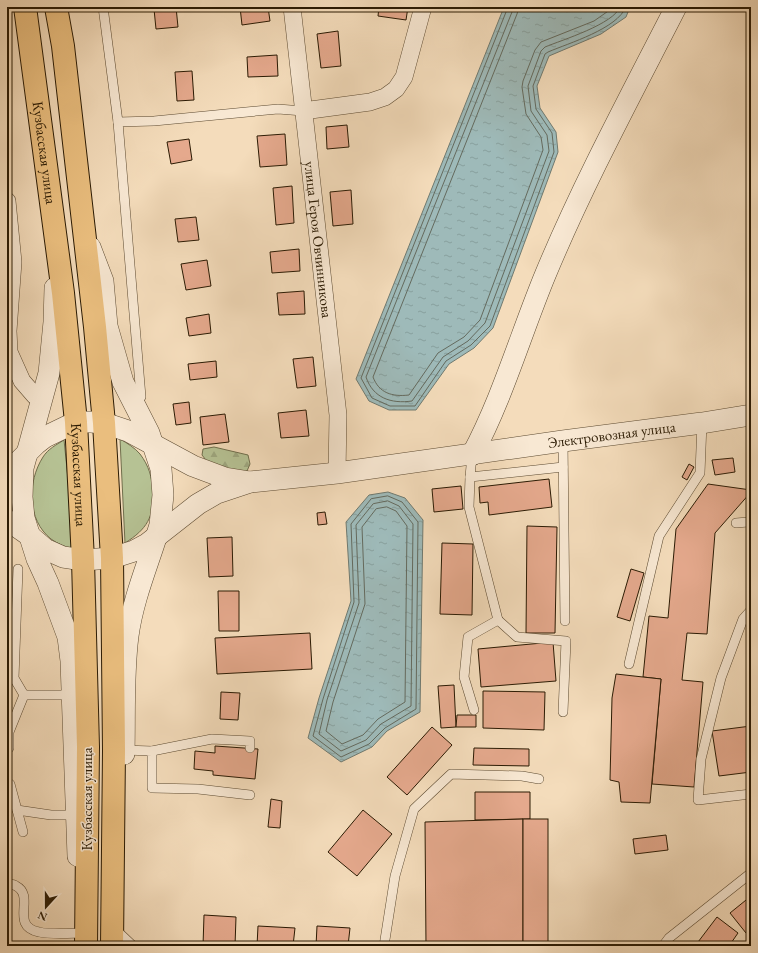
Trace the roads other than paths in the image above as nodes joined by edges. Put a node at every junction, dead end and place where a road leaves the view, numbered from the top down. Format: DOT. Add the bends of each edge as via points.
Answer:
graph roads {
  1 [pos="25,7"];
  2 [pos="56,7"];
  3 [pos="104,7"];
  4 [pos="292,7"];
  5 [pos="423,7"];
  6 [pos="676,7"];
  7 [pos="303,111"];
  8 [pos="118,122"];
  9 [pos="7,201"];
  10 [pos="56,231"];
  11 [pos="84,231"];
  12 [pos="42,398"];
  13 [pos="136,405"];
  14 [pos="751,415"];
  15 [pos="76,422"];
  16 [pos="104,423"];
  17 [pos="702,423"];
  18 [pos="563,441"];
  19 [pos="154,446"];
  20 [pos="27,452"];
  21 [pos="472,455"];
  22 [pos="564,467"];
  23 [pos="7,473"];
  24 [pos="337,473"];
  25 [pos="470,477"];
  26 [pos="250,482"];
  27 [pos="751,519"];
  28 [pos="7,520"];
  29 [pos="736,523"];
  30 [pos="157,535"];
  31 [pos="30,536"];
  32 [pos="112,558"];
  33 [pos="83,560"];
  34 [pos="18,568"];
  35 [pos="751,610"];
  36 [pos="498,620"];
  37 [pos="565,622"];
  38 [pos="629,664"];
  39 [pos="24,695"];
  40 [pos="72,695"];
  41 [pos="474,710"];
  42 [pos="563,712"];
  43 [pos="119,744"];
  44 [pos="9,748"];
  45 [pos="250,748"];
  46 [pos="152,751"];
  47 [pos="539,779"];
  48 [pos="10,784"];
  49 [pos="751,794"];
  50 [pos="250,796"];
  51 [pos="17,810"];
  52 [pos="76,815"];
  53 [pos="23,832"];
  54 [pos="751,873"];
  55 [pos="7,884"];
  56 [pos="86,934"];
  57 [pos="112,936"];
  58 [pos="133,946"];
  59 [pos="384,946"];
  60 [pos="663,946"];
  1 -- 10 [label="main road, Кузбасская улица"];
  2 -- 11 [label="main road, Кузбасская улица" via="63,46"];
  3 -- 8 [label="lane"];
  4 -- 7 [label="street, улица Героя Овчинникова"];
  5 -- 7 [label="street" via="404,77 396,89 370,102"];
  6 -- 21 [label="street" via="574,210 546,274 486,429"];
  7 -- 8 [label="lane" via="278,109"];
  7 -- 24 [label="street, улица Героя Овчинникова" via="338,415"];
  8 -- 13 [label="lane" via="141,397"];
  9 -- 12 [label="street" via="13,262 9,352 22,381 34,396"];
  10 -- 12 [label="street" via="54,322 49,373"];
  10 -- 15 [label="main road, Кузбасская улица"];
  11 -- 13 [label="street" via="103,281 108,326 123,382"];
  11 -- 16 [label="main road, Кузбасская улица"];
  12 -- 20 [label="street"];
  13 -- 19 [label="street"];
  14 -- 17 [label="street, Электровозная улица"];
  15 -- 16 [label="street"];
  15 -- 20 [label="street" via="45,437"];
  15 -- 33 [label="main road, Кузбасская улица"];
  16 -- 19 [label="street"];
  16 -- 32 [label="main road, Кузбасская улица"];
  17 -- 18 [label="street, Электровозная улица"];
  17 -- 38 [label="lane" via="700,473 659,536"];
  18 -- 21 [label="street, Электровозная улица"];
  18 -- 22 [label="lane"];
  19 -- 26 [label="street" via="193,466 225,478"];
  19 -- 30 [label="street" via="163,481 162,514"];
  20 -- 23 [label="street"];
  20 -- 31 [label="street" via="23,468 22,497 24,518"];
  21 -- 24 [label="street, Электровозная улица"];
  21 -- 25 [label="lane"];
  22 -- 25 [label="lane"];
  22 -- 37 [label="lane"];
  24 -- 26 [label="street, Электровозная улица"];
  25 -- 36 [label="lane" via="469,507"];
  26 -- 30 [label="street" via="217,493"];
  27 -- 29 [label="lane" via="748,522"];
  28 -- 31 [label="street"];
  30 -- 32 [label="street" via="134,551"];
  30 -- 43 [label="street" via="128,635"];
  31 -- 33 [label="street" via="45,549 63,558"];
  31 -- 40 [label="street" via="68,637"];
  32 -- 33 [label="street"];
  32 -- 43 [label="main road, Кузбасская улица"];
  33 -- 56 [label="main road, Кузбасская улица" via="88,747"];
  34 -- 39 [label="lane" via="14,678"];
  35 -- 49 [label="lane" via="743,619 722,678 701,759 698,800"];
  36 -- 41 [label="lane" via="468,637 464,677"];
  36 -- 42 [label="lane" via="517,637 566,642"];
  39 -- 40 [label="lane"];
  39 -- 44 [label="lane" via="10,732"];
  40 -- 52 [label="street"];
  43 -- 46 [label="lane"];
  43 -- 57 [label="main road, Кузбасская улица"];
  45 -- 46 [label="lane" via="250,741 212,739"];
  46 -- 50 [label="lane" via="152,788 198,789"];
  47 -- 59 [label="lane" via="522,776 451,774 414,809 395,876"];
  48 -- 51 [label="lane"];
  51 -- 52 [label="lane" via="50,815"];
  51 -- 53 [label="lane"];
  52 -- 56 [label="street" via="78,868"];
  54 -- 60 [label="lane" via="669,938"];
  55 -- 56 [label="lane" via="23,891 24,923 29,928 39,932"];
  57 -- 58 [label="lane"];
}
